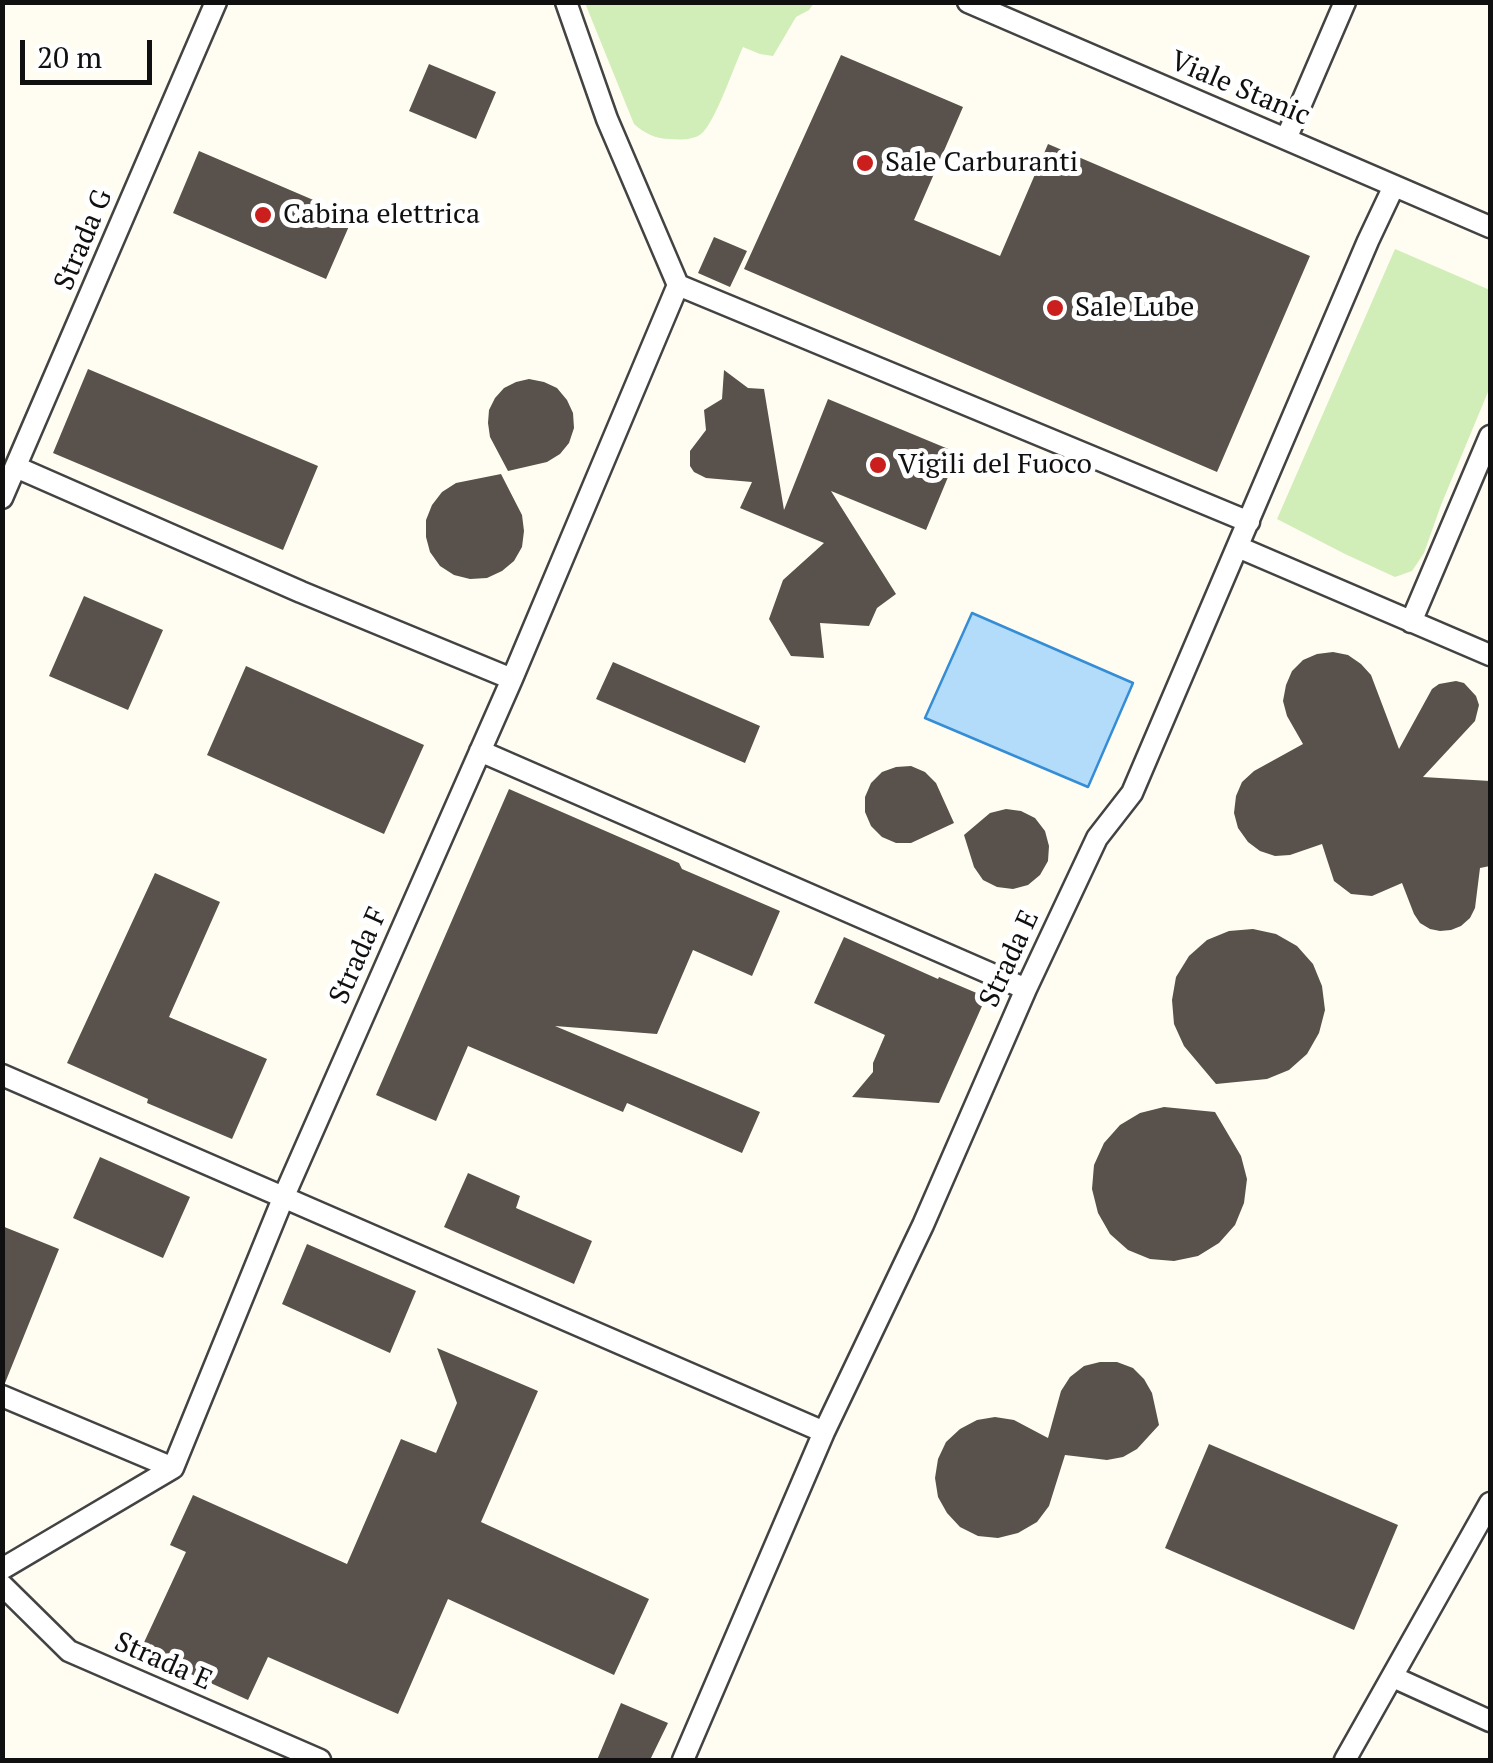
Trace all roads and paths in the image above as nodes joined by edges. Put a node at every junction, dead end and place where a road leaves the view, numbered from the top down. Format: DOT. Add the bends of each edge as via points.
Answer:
graph roads {
  1 [pos="216,2"];
  2 [pos="566,2"];
  3 [pos="968,2"];
  4 [pos="1345,2"];
  5 [pos="1286,138"];
  6 [pos="1394,186"];
  7 [pos="1490,227"];
  8 [pos="678,285"];
  9 [pos="1490,436"];
  10 [pos="16,467"];
  11 [pos="2,498"];
  12 [pos="1249,522"];
  13 [pos="1238,547"];
  14 [pos="1411,622"];
  15 [pos="1490,655"];
  16 [pos="512,680"];
  17 [pos="480,751"];
  18 [pos="1026,989"];
  19 [pos="2,1075"];
  20 [pos="284,1196"];
  21 [pos="2,1396"];
  22 [pos="824,1432"];
  23 [pos="172,1468"];
  24 [pos="1490,1502"];
  25 [pos="2,1569"];
  26 [pos="2,1585"];
  27 [pos="1393,1677"];
  28 [pos="1490,1721"];
  29 [pos="320,1760"];
  30 [pos="682,1760"];
  31 [pos="1345,1760"];
  1 -- 10 [label="lane, Strada G"];
  2 -- 8 [label="lane"];
  3 -- 5 [label="lane, Viale Stanic"];
  4 -- 5 [label="lane"];
  5 -- 6 [label="lane, Viale Stanic"];
  6 -- 7 [label="lane, Viale Stanic"];
  6 -- 12 [label="lane, Strada E"];
  8 -- 12 [label="lane"];
  8 -- 16 [label="lane, Strada F"];
  9 -- 14 [label="lane"];
  10 -- 11 [label="lane, Strada G"];
  10 -- 16 [label="lane"];
  12 -- 13 [label="lane, Strada E"];
  13 -- 14 [label="lane"];
  13 -- 18 [label="lane, Strada E" via="1132,793 1097,838"];
  14 -- 15 [label="lane"];
  16 -- 17 [label="lane, Strada F"];
  17 -- 18 [label="lane"];
  17 -- 20 [label="lane, Strada F"];
  18 -- 22 [label="lane, Strada E"];
  19 -- 20 [label="lane"];
  20 -- 22 [label="lane"];
  20 -- 23 [label="lane, Strada F"];
  21 -- 23 [label="lane"];
  22 -- 30 [label="lane, Strada E"];
  23 -- 25 [label="lane"];
  24 -- 27 [label="lane"];
  26 -- 29 [label="lane, Strada E" via="69,1651"];
  27 -- 28 [label="lane"];
  27 -- 31 [label="lane"];
}
